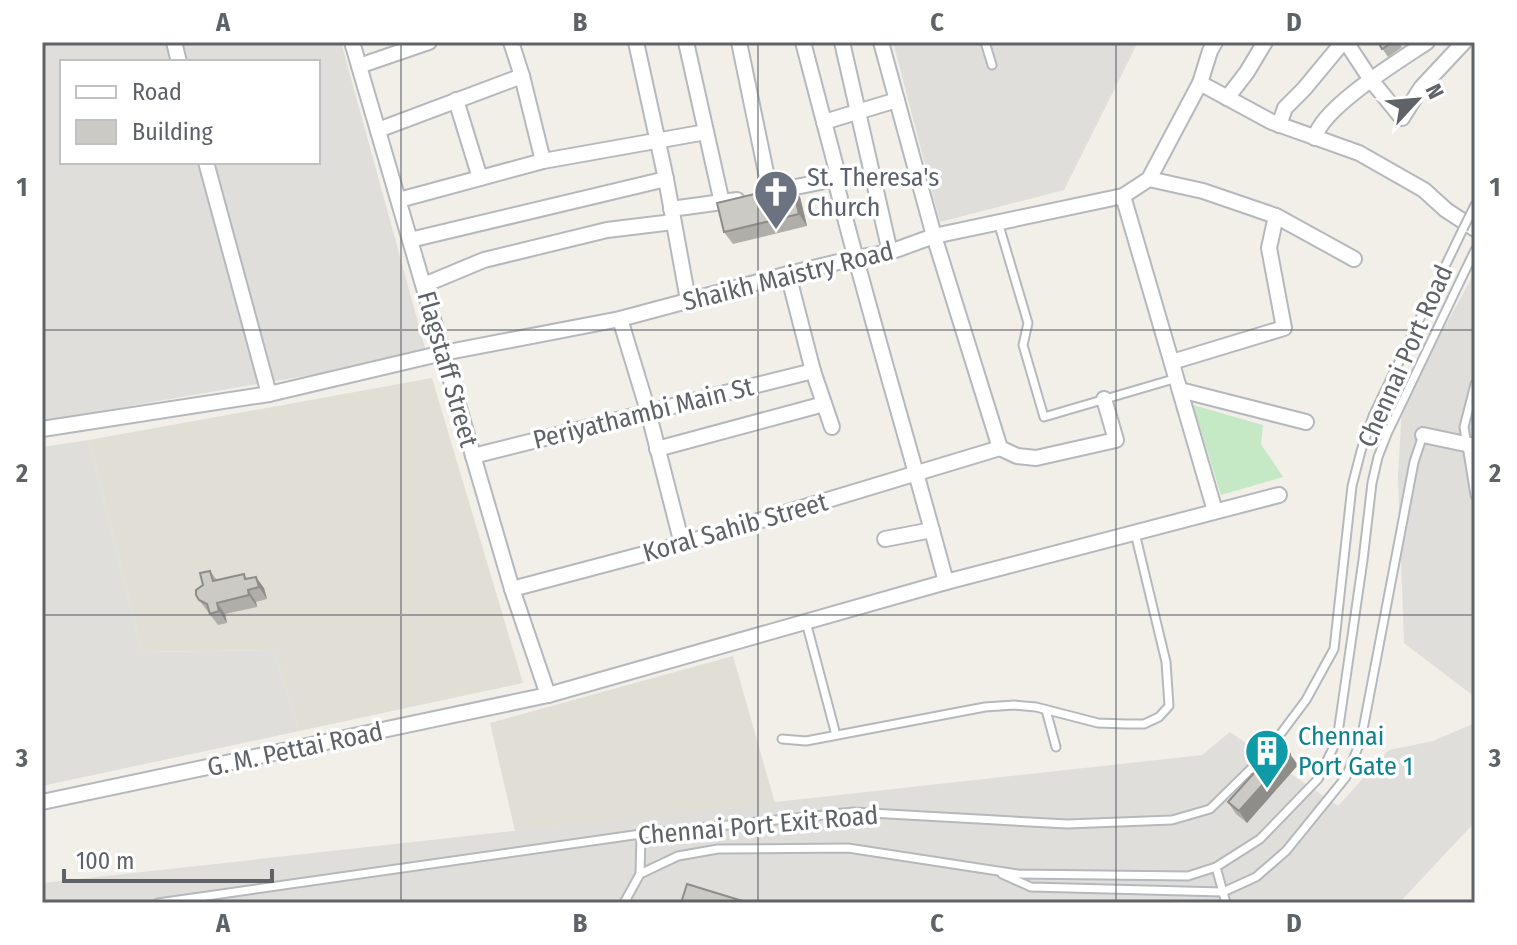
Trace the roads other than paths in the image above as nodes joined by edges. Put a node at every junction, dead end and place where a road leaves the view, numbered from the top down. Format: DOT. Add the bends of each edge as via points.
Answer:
graph roads {
  1 [pos="352,42"];
  2 [pos="429,42"];
  3 [pos="511,42"];
  4 [pos="636,42"];
  5 [pos="686,42"];
  6 [pos="739,42"];
  7 [pos="803,42"];
  8 [pos="842,42"];
  9 [pos="881,42"];
  10 [pos="985,42"];
  11 [pos="1215,42"];
  12 [pos="1265,42"];
  13 [pos="1345,42"];
  14 [pos="1427,42"];
  15 [pos="1464,42"];
  16 [pos="992,65"];
  17 [pos="359,66"];
  18 [pos="522,76"];
  19 [pos="1371,80"];
  20 [pos="1200,83"];
  21 [pos="1227,98"];
  22 [pos="456,100"];
  23 [pos="897,100"];
  24 [pos="858,111"];
  25 [pos="824,122"];
  26 [pos="1279,125"];
  27 [pos="378,130"];
  28 [pos="706,132"];
  29 [pos="1315,138"];
  30 [pos="657,139"];
  31 [pos="543,161"];
  32 [pos="207,164"];
  33 [pos="480,178"];
  34 [pos="666,179"];
  35 [pos="835,179"];
  36 [pos="1149,179"];
  37 [pos="758,195"];
  38 [pos="1123,196"];
  39 [pos="399,200"];
  40 [pos="722,203"];
  41 [pos="1473,209"];
  42 [pos="672,216"];
  43 [pos="1276,216"];
  44 [pos="998,222"];
  45 [pos="1469,229"];
  46 [pos="934,236"];
  47 [pos="410,240"];
  48 [pos="1475,250"];
  49 [pos="890,252"];
  50 [pos="855,258"];
  51 [pos="1354,259"];
  52 [pos="788,274"];
  53 [pos="424,285"];
  54 [pos="688,300"];
  55 [pos="620,319"];
  56 [pos="443,353"];
  57 [pos="1172,362"];
  58 [pos="813,371"];
  59 [pos="1178,384"];
  60 [pos="1475,384"];
  61 [pos="269,394"];
  62 [pos="1104,399"];
  63 [pos="824,404"];
  64 [pos="648,411"];
  65 [pos="1306,422"];
  66 [pos="832,427"];
  67 [pos="42,429"];
  68 [pos="1423,435"];
  69 [pos="1470,445"];
  70 [pos="1000,448"];
  71 [pos="657,449"];
  72 [pos="473,456"];
  73 [pos="917,474"];
  74 [pos="1279,495"];
  75 [pos="1475,495"];
  76 [pos="1215,511"];
  77 [pos="932,530"];
  78 [pos="1135,533"];
  79 [pos="885,539"];
  80 [pos="682,544"];
  81 [pos="1344,559"];
  82 [pos="946,582"];
  83 [pos="512,589"];
  84 [pos="806,622"];
  85 [pos="548,695"];
  86 [pos="1046,710"];
  87 [pos="836,735"];
  88 [pos="782,739"];
  89 [pos="1056,747"];
  90 [pos="42,802"];
  91 [pos="641,834"];
  92 [pos="1216,867"];
  93 [pos="992,870"];
  94 [pos="640,874"];
  95 [pos="1223,892"];
  96 [pos="158,903"];
  97 [pos="624,903"];
  98 [pos="1226,903"];
  1 -- 17 [label="street, Flagstaff Street"];
  2 -- 17 [label="street"];
  3 -- 18 [label="street"];
  4 -- 30 [label="street"];
  5 -- 28 [label="street"];
  6 -- 37 [label="street"];
  7 -- 25 [label="street"];
  8 -- 24 [label="street"];
  9 -- 23 [label="street"];
  10 -- 16 [label="lane"];
  11 -- 20 [label="street, Shaikh Maistry Road"];
  12 -- 21 [label="street"];
  13 -- 19 [label="street"];
  13 -- 26 [label="street" via="1285,108"];
  14 -- 19 [label="street"];
  15 -- 19 [label="street" via="1421,88 1402,118"];
  17 -- 27 [label="street, Flagstaff Street"];
  18 -- 22 [label="street"];
  18 -- 31 [label="street"];
  19 -- 29 [label="street" via="1321,123"];
  20 -- 21 [label="street"];
  20 -- 36 [label="street, Shaikh Maistry Road"];
  21 -- 26 [label="street"];
  22 -- 27 [label="street"];
  22 -- 33 [label="street"];
  23 -- 24 [label="street"];
  23 -- 46 [label="street"];
  24 -- 25 [label="street"];
  24 -- 49 [label="street"];
  25 -- 35 [label="street"];
  26 -- 29 [label="street"];
  27 -- 39 [label="street, Flagstaff Street"];
  28 -- 30 [label="street"];
  28 -- 40 [label="street"];
  29 -- 45 [label="street" via="1359,153 1424,190"];
  30 -- 31 [label="street"];
  30 -- 34 [label="street"];
  31 -- 33 [label="street"];
  32 -- 61 [label="street"];
  33 -- 39 [label="street"];
  34 -- 42 [label="street"];
  34 -- 47 [label="street"];
  35 -- 37 [label="street"];
  35 -- 50 [label="street"];
  36 -- 38 [label="street, Shaikh Maistry Road"];
  36 -- 43 [label="street"];
  37 -- 40 [label="street"];
  38 -- 44 [label="street, Shaikh Maistry Road"];
  38 -- 57 [label="street"];
  39 -- 47 [label="street, Flagstaff Street"];
  40 -- 42 [label="street"];
  41 -- 45 [label="lane, Chennai Port Road, bridge"];
  42 -- 53 [label="street" via="484,260"];
  42 -- 54 [label="street"];
  43 -- 51 [label="street"];
  43 -- 57 [label="street" via="1269,248 1284,328"];
  44 -- 46 [label="street, Shaikh Maistry Road"];
  44 -- 62 [label="lane" via="1028,323 1023,345 1044,417"];
  45 -- 81 [label="lane, Chennai Port Road" via="1373,416 1352,486"];
  46 -- 49 [label="street, Shaikh Maistry Road"];
  46 -- 70 [label="street"];
  47 -- 53 [label="street, Flagstaff Street"];
  48 -- 92 [label="lane, Chennai Port Road" via="1378,457 1337,740 1318,779 1260,839"];
  49 -- 50 [label="street, Shaikh Maistry Road"];
  50 -- 52 [label="street, Shaikh Maistry Road"];
  50 -- 73 [label="street"];
  52 -- 54 [label="street, Shaikh Maistry Road"];
  52 -- 58 [label="street"];
  53 -- 56 [label="street, Flagstaff Street"];
  54 -- 55 [label="street, Shaikh Maistry Road"];
  55 -- 56 [label="street, Shaikh Maistry Road"];
  55 -- 64 [label="street"];
  56 -- 61 [label="street, Shaikh Maistry Road"];
  56 -- 72 [label="street, Flagstaff Street"];
  57 -- 59 [label="street"];
  58 -- 63 [label="street"];
  58 -- 64 [label="street, Periyathambi Main St"];
  59 -- 62 [label="lane"];
  59 -- 65 [label="street"];
  59 -- 76 [label="street"];
  60 -- 69 [label="lane" via="1464,427"];
  61 -- 67 [label="street, Shaikh Maistry Road"];
  62 -- 70 [label="street" via="1116,440 1036,458"];
  63 -- 66 [label="street"];
  63 -- 71 [label="street"];
  64 -- 71 [label="street"];
  64 -- 72 [label="street, Periyathambi Main St"];
  68 -- 69 [label="street"];
  68 -- 95 [label="lane" via="1361,740 1346,777 1286,851 1256,877"];
  69 -- 75 [label="lane"];
  70 -- 73 [label="street, Koral Sahib Street"];
  71 -- 80 [label="street"];
  72 -- 83 [label="street, Flagstaff Street"];
  73 -- 77 [label="street"];
  73 -- 80 [label="street, Koral Sahib Street"];
  74 -- 76 [label="street, G. M. Pettai Road"];
  76 -- 78 [label="street, G. M. Pettai Road"];
  77 -- 79 [label="street"];
  77 -- 82 [label="street"];
  78 -- 82 [label="street, G. M. Pettai Road"];
  78 -- 86 [label="lane" via="1166,662 1169,706 1144,724 1098,723"];
  80 -- 83 [label="street, Koral Sahib Street"];
  81 -- 91 [label="lane, Chennai Port Exit Road" via="1334,649 1306,700 1264,756 1210,809 1172,820 1067,824 853,812"];
  82 -- 84 [label="street, G. M. Pettai Road"];
  83 -- 85 [label="street, Flagstaff Street"];
  84 -- 85 [label="street, G. M. Pettai Road"];
  84 -- 87 [label="lane"];
  85 -- 90 [label="street, G. M. Pettai Road"];
  86 -- 87 [label="lane" via="985,707"];
  86 -- 89 [label="lane"];
  87 -- 88 [label="lane"];
  91 -- 94 [label="lane"];
  91 -- 96 [label="lane, Chennai Port Exit Road"];
  92 -- 93 [label="lane, Chennai Port Road" via="1188,876"];
  92 -- 95 [label="lane"];
  93 -- 94 [label="lane" via="848,848 718,849 678,856"];
  93 -- 95 [label="lane" via="1031,887"];
  94 -- 97 [label="lane"];
  95 -- 98 [label="lane"];
}
